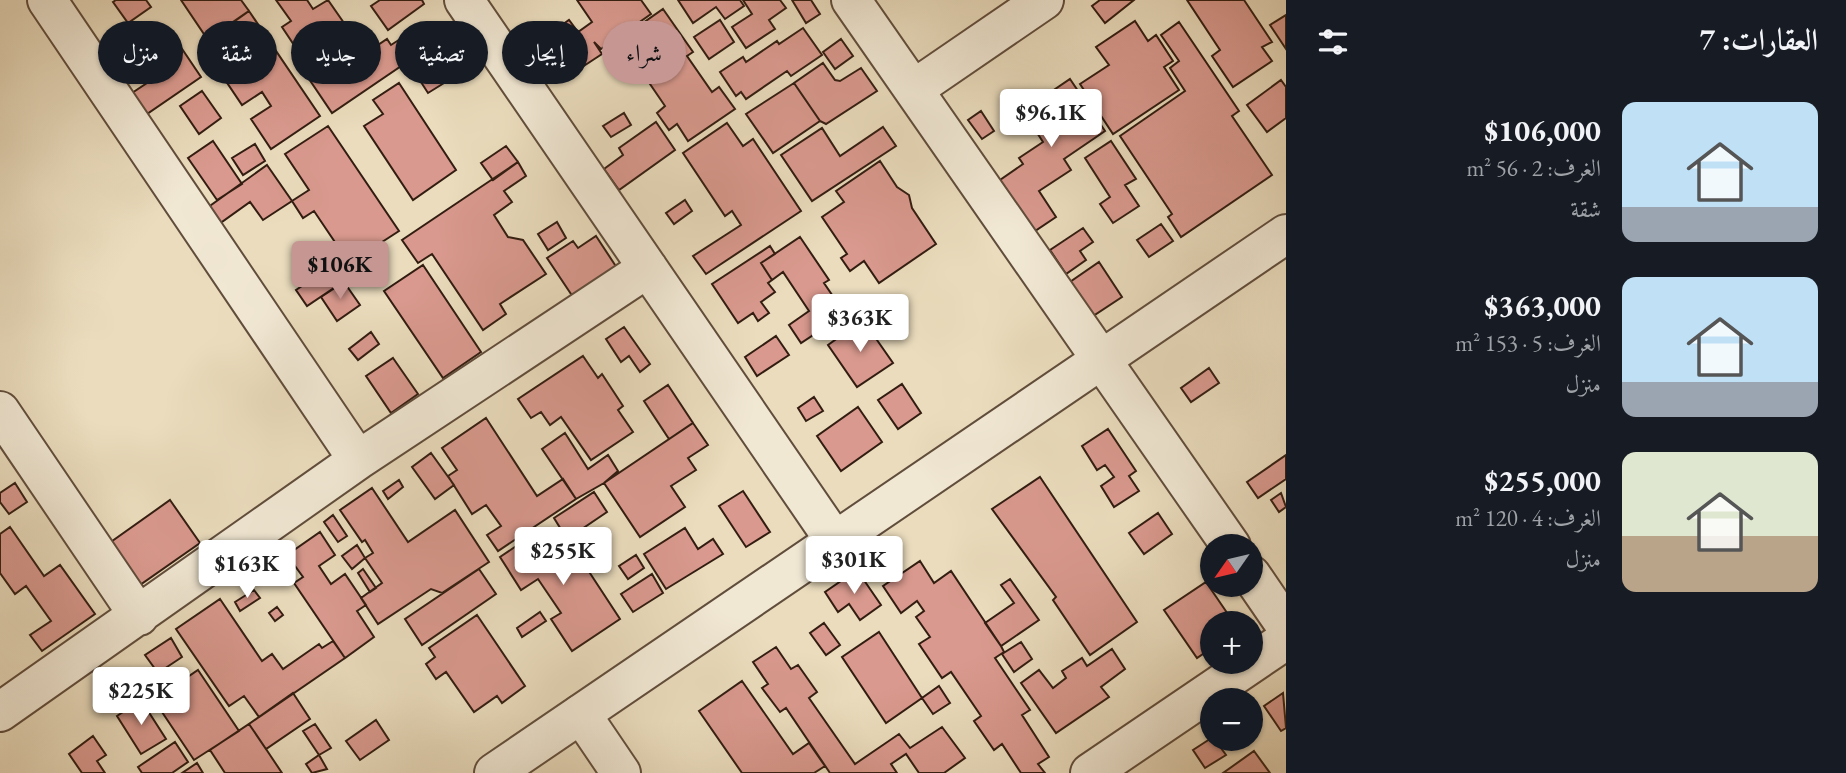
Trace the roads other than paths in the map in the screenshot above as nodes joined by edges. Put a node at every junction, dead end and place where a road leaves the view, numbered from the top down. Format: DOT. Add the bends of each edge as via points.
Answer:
graph roads {
  1 [pos="47,0"];
  2 [pos="464,0"];
  3 [pos="851,0"];
  4 [pos="1044,0"];
  5 [pos="914,89"];
  6 [pos="1286,234"];
  7 [pos="648,268"];
  8 [pos="1103,359"];
  9 [pos="0,411"];
  10 [pos="358,460"];
  11 [pos="1223,534"];
  12 [pos="835,541"];
  13 [pos="1264,594"];
  14 [pos="139,616"];
  15 [pos="1286,626"];
  16 [pos="1286,640"];
  17 [pos="0,712"];
  18 [pos="581,714"];
  19 [pos="494,773"];
  20 [pos="621,773"];
  21 [pos="1090,773"];
  1 -- 10 [label="street"];
  2 -- 7 [label="street"];
  3 -- 5 [label="street"];
  4 -- 5 [label="street"];
  5 -- 8 [label="street"];
  6 -- 8 [label="street"];
  7 -- 10 [label="street"];
  7 -- 12 [label="street"];
  8 -- 11 [label="street"];
  8 -- 12 [label="street"];
  9 -- 14 [label="street"];
  10 -- 14 [label="street"];
  12 -- 18 [label="street"];
  13 -- 15 [label="street"];
  14 -- 17 [label="street"];
  16 -- 21 [label="street"];
  18 -- 19 [label="street"];
  18 -- 20 [label="street"];
}
